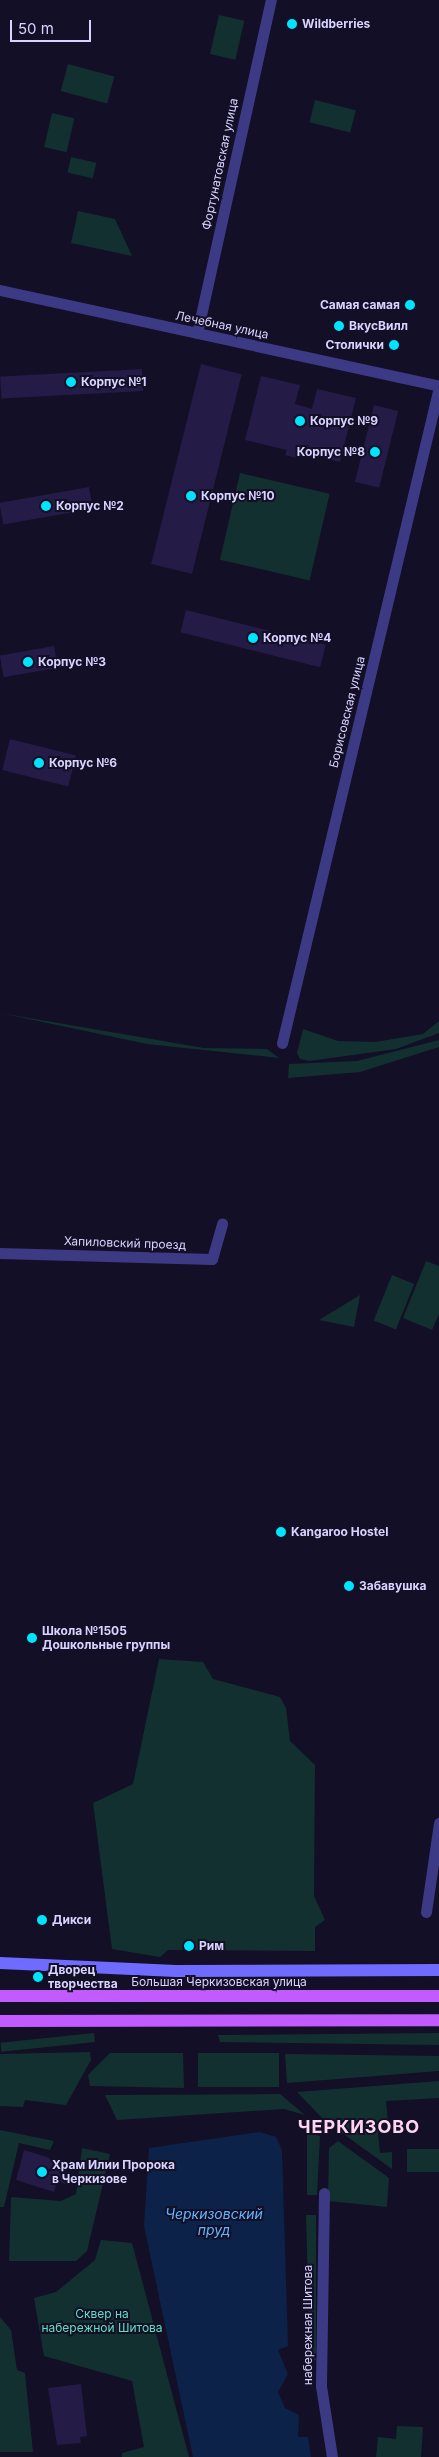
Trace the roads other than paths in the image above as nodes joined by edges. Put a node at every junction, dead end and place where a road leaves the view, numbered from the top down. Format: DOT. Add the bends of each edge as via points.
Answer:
graph roads {
  1 [pos="271,0"];
  2 [pos="0,290"];
  3 [pos="197,333"];
  4 [pos="439,387"];
  5 [pos="282,1043"];
  6 [pos="222,1223"];
  7 [pos="0,1253"];
  8 [pos="439,1823"];
  9 [pos="426,1912"];
  10 [pos="0,1963"];
  11 [pos="439,1970"];
  12 [pos="0,1996"];
  13 [pos="439,1996"];
  14 [pos="439,2020"];
  15 [pos="0,2021"];
  16 [pos="324,2193"];
  17 [pos="332,2457"];
  1 -- 3 [label="street, Фортунатовская улица"];
  2 -- 3 [label="street, Лечебная улица"];
  3 -- 4 [label="street, Лечебная улица"];
  4 -- 5 [label="street, Борисовская улица"];
  6 -- 7 [label="street, Хапиловский проезд" via="212,1259"];
  8 -- 9 [label="street"];
  10 -- 11 [label="street" via="176,1971"];
  12 -- 13 [label="main road, Большая Черкизовская улица"];
  14 -- 15 [label="main road"];
  16 -- 17 [label="street, набережная Шитова" via="322,2396"];
}
